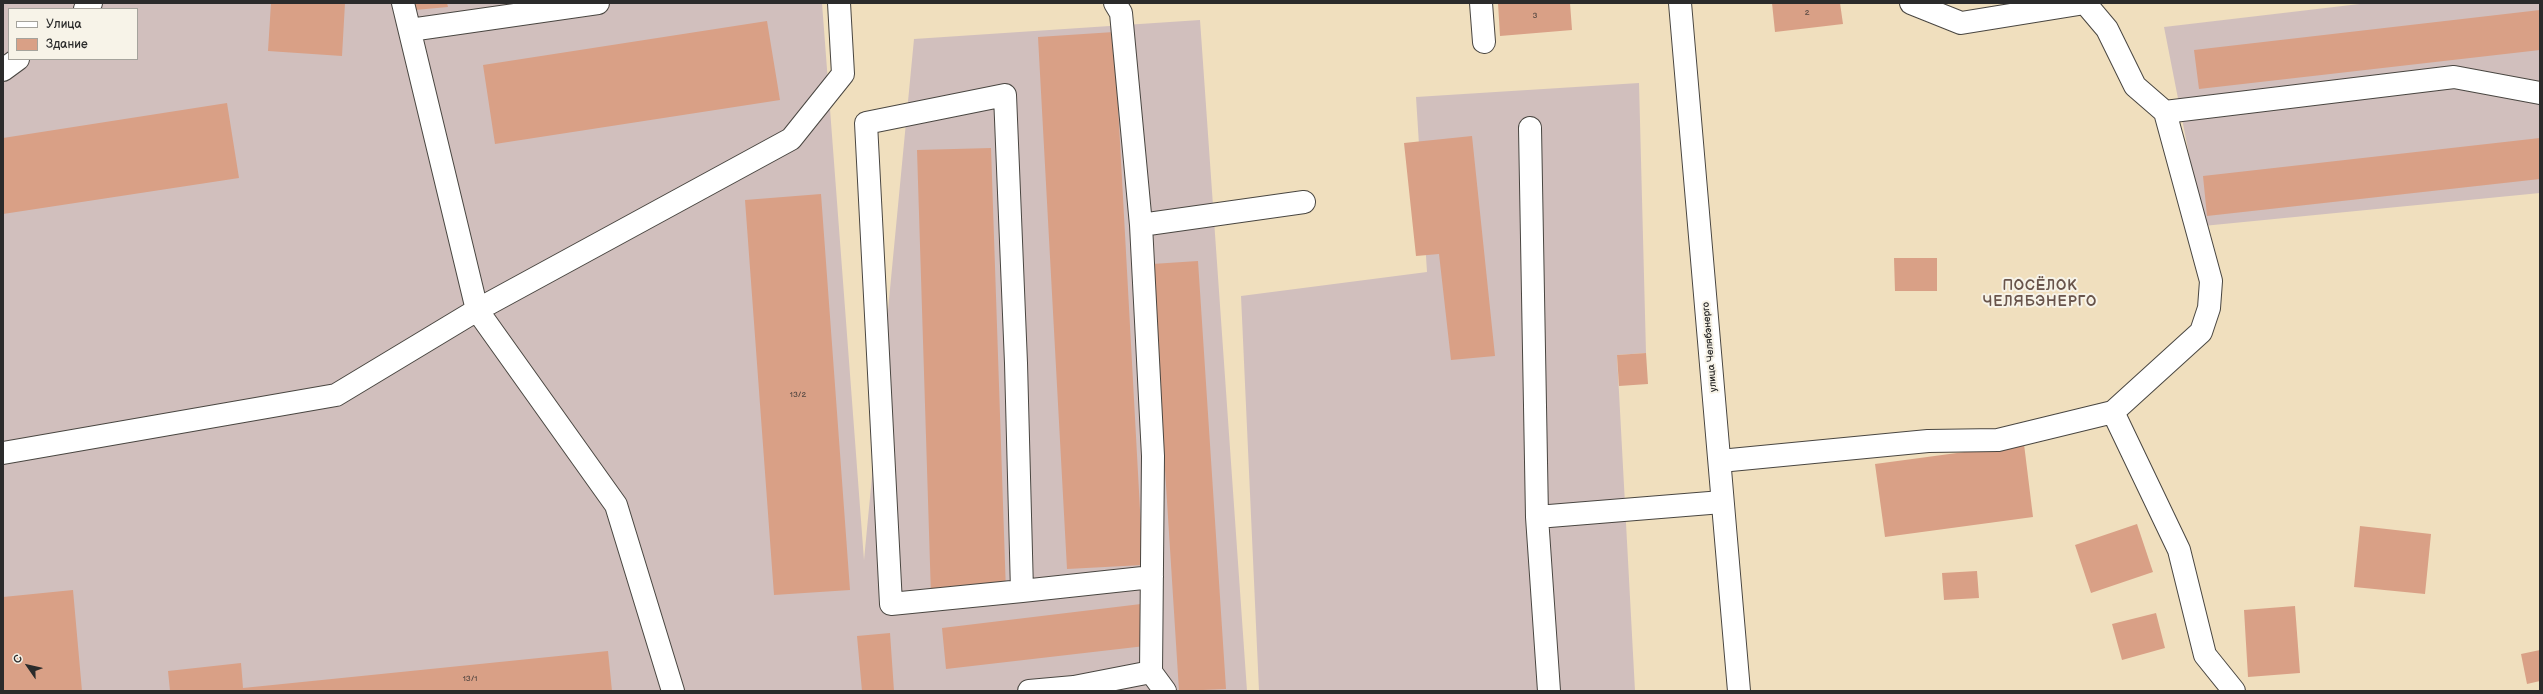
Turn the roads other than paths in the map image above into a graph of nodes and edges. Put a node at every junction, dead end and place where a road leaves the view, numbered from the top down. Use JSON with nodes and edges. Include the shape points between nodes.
{"nodes":[{"id":1,"x":403,"y":3,"type":"edge"},
{"id":2,"x":598,"y":3,"type":"edge"},
{"id":3,"x":839,"y":3,"type":"edge"},
{"id":4,"x":1115,"y":3,"type":"edge"},
{"id":5,"x":1480,"y":3,"type":"edge"},
{"id":6,"x":1680,"y":3,"type":"edge"},
{"id":7,"x":1912,"y":3,"type":"edge"},
{"id":8,"x":2085,"y":3,"type":"edge"},
{"id":9,"x":410,"y":30,"type":"junction"},
{"id":10,"x":1484,"y":42,"type":"dead end"},
{"id":11,"x":17,"y":60,"type":"edge"},
{"id":12,"x":3,"y":70,"type":"edge"},
{"id":13,"x":2540,"y":93,"type":"edge"},
{"id":14,"x":2165,"y":112,"type":"junction"},
{"id":15,"x":1530,"y":128,"type":"dead end"},
{"id":16,"x":1304,"y":202,"type":"dead end"},
{"id":17,"x":1140,"y":225,"type":"junction"},
{"id":18,"x":478,"y":310,"type":"junction"},
{"id":19,"x":2113,"y":412,"type":"junction"},
{"id":20,"x":3,"y":452,"type":"edge"},
{"id":21,"x":1720,"y":461,"type":"junction"},
{"id":22,"x":1722,"y":502,"type":"junction"},
{"id":23,"x":1537,"y":516,"type":"junction"},
{"id":24,"x":1152,"y":577,"type":"junction"},
{"id":25,"x":1022,"y":591,"type":"junction"},
{"id":26,"x":1151,"y":672,"type":"junction"},
{"id":27,"x":1074,"y":689,"type":"edge"},
{"id":28,"x":673,"y":691,"type":"edge"},
{"id":29,"x":1029,"y":691,"type":"edge"},
{"id":30,"x":1165,"y":691,"type":"edge"},
{"id":31,"x":1549,"y":691,"type":"edge"},
{"id":32,"x":1739,"y":691,"type":"edge"},
{"id":33,"x":2234,"y":691,"type":"edge"}],
"edges":[{"from":1,"to":9,"type":"street"},
{"from":2,"to":9,"type":"street"},
{"from":3,"to":18,"type":"street","via":[[843,74],[791,139]]},
{"from":4,"to":17,"type":"street","via":[[1121,13]]},
{"from":5,"to":10,"type":"street"},
{"from":6,"to":21,"type":"street","name":"улица Челябэнерго"},
{"from":7,"to":8,"type":"street","via":[[1961,23]]},
{"from":8,"to":14,"type":"street","via":[[2107,29],[2135,86]]},
{"from":9,"to":18,"type":"street"},
{"from":11,"to":12,"type":"street"},
{"from":13,"to":14,"type":"street","via":[[2454,77]]},
{"from":14,"to":19,"type":"street","via":[[2211,281],[2209,308],[2200,332]]},
{"from":15,"to":23,"type":"street"},
{"from":16,"to":17,"type":"street"},
{"from":17,"to":24,"type":"street","via":[[1153,456]]},
{"from":18,"to":20,"type":"street","via":[[336,395]]},
{"from":18,"to":28,"type":"street","via":[[616,505]]},
{"from":19,"to":21,"type":"street","via":[[1998,440],[1928,441]]},
{"from":19,"to":33,"type":"street","via":[[2179,550],[2205,655]]},
{"from":21,"to":22,"type":"street","name":"улица Челябэнерго"},
{"from":22,"to":23,"type":"street"},
{"from":22,"to":32,"type":"street","name":"улица Челябэнерго"},
{"from":23,"to":31,"type":"street"},
{"from":24,"to":25,"type":"street"},
{"from":24,"to":26,"type":"street"},
{"from":25,"to":25,"type":"street","via":[[891,604],[866,123],[1005,95]]},
{"from":26,"to":27,"type":"street"},
{"from":26,"to":30,"type":"street"},
{"from":27,"to":29,"type":"street"}]}
